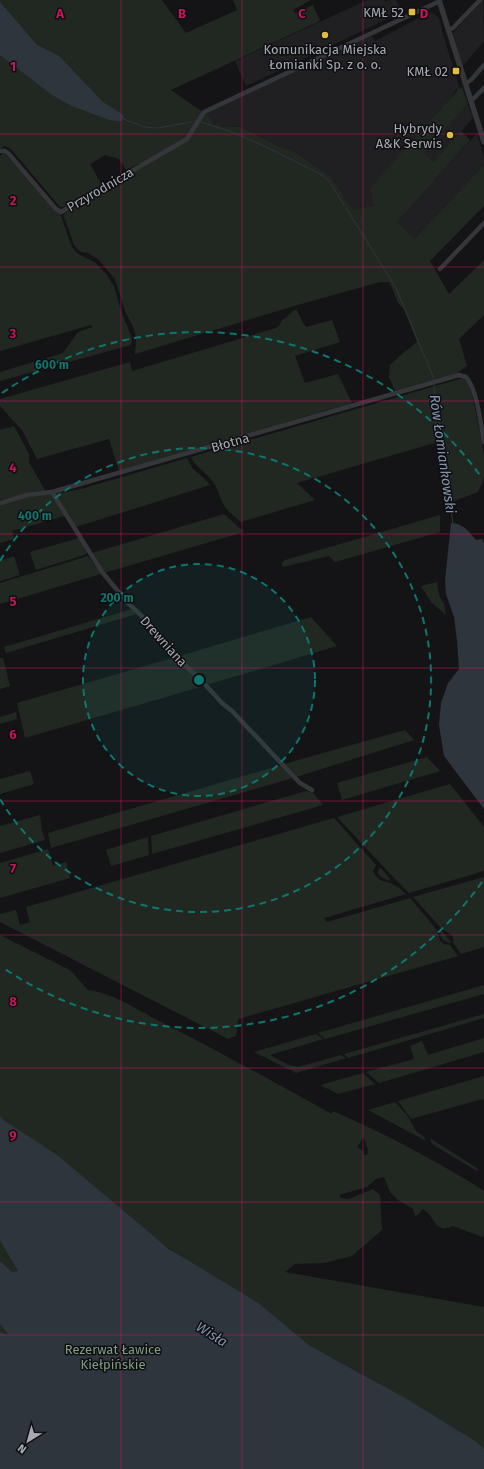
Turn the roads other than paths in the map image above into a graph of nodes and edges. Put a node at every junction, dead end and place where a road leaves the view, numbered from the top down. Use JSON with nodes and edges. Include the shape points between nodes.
{"nodes":[{"id":1,"x":480,"y":0,"type":"edge"},
{"id":2,"x":439,"y":1,"type":"edge"},
{"id":3,"x":448,"y":30,"type":"junction"},
{"id":4,"x":484,"y":65,"type":"edge"},
{"id":5,"x":466,"y":84,"type":"junction"},
{"id":6,"x":484,"y":88,"type":"edge"},
{"id":7,"x":471,"y":101,"type":"junction"},
{"id":8,"x":482,"y":126,"type":"edge"},
{"id":9,"x":484,"y":142,"type":"edge"},
{"id":10,"x":0,"y":151,"type":"edge"},
{"id":11,"x":484,"y":223,"type":"edge"},
{"id":12,"x":440,"y":269,"type":"dead end"},
{"id":13,"x":484,"y":442,"type":"edge"},
{"id":14,"x":52,"y":492,"type":"junction"},
{"id":15,"x":0,"y":503,"type":"edge"},
{"id":16,"x":312,"y":790,"type":"dead end"}],
"edges":[{"from":1,"to":3,"type":"street"},
{"from":2,"to":3,"type":"street"},
{"from":2,"to":10,"type":"street","name":"Przyrodnicza","via":[[204,112],[187,139],[61,212],[8,153]]},
{"from":3,"to":5,"type":"street"},
{"from":4,"to":5,"type":"street"},
{"from":5,"to":7,"type":"street"},
{"from":6,"to":7,"type":"street"},
{"from":7,"to":8,"type":"street"},
{"from":8,"to":9,"type":"street"},
{"from":11,"to":12,"type":"street"},
{"from":13,"to":14,"type":"street","name":"Błotna","via":[[471,383],[466,377],[459,375]]},
{"from":14,"to":15,"type":"street","name":"Błotna","via":[[27,495]]},
{"from":14,"to":16,"type":"street","name":"Drewniana","via":[[95,563],[127,602],[300,784]]}]}
